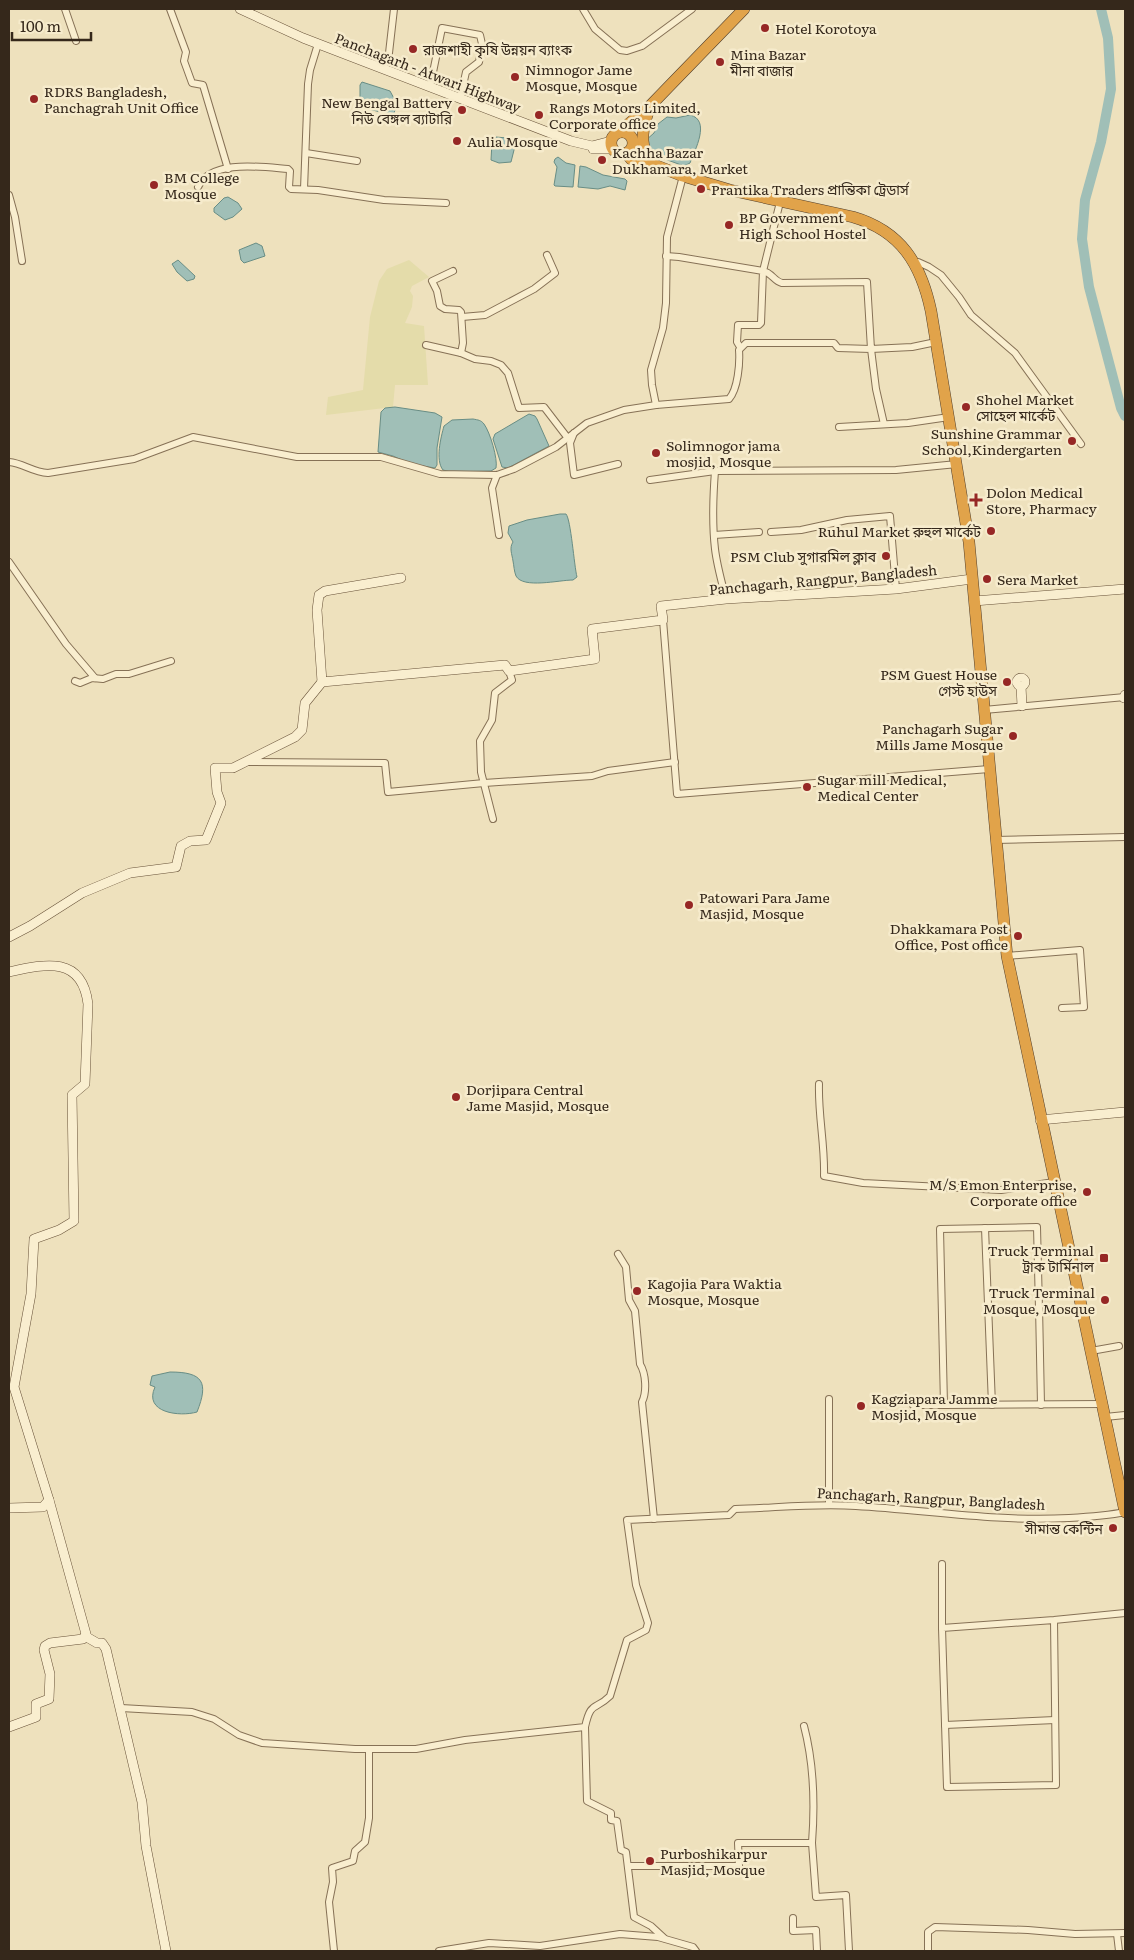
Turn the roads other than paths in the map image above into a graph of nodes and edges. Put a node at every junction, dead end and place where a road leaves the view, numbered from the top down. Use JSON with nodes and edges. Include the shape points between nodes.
{"nodes":[{"id":1,"x":65,"y":9,"type":"edge"},
{"id":2,"x":170,"y":9,"type":"edge"},
{"id":3,"x":240,"y":9,"type":"edge"},
{"id":4,"x":394,"y":9,"type":"edge"},
{"id":5,"x":583,"y":9,"type":"edge"},
{"id":6,"x":692,"y":9,"type":"edge"},
{"id":7,"x":742,"y":9,"type":"edge"},
{"id":8,"x":76,"y":41,"type":"dead end"},
{"id":9,"x":318,"y":44,"type":"junction"},
{"id":10,"x":383,"y":69,"type":"junction"},
{"id":11,"x":430,"y":87,"type":"junction"},
{"id":12,"x":460,"y":99,"type":"junction"},
{"id":13,"x":650,"y":106,"type":"junction"},
{"id":14,"x":632,"y":123,"type":"junction"},
{"id":15,"x":631,"y":137,"type":"junction"},
{"id":16,"x":614,"y":141,"type":"junction"},
{"id":17,"x":306,"y":154,"type":"junction"},
{"id":18,"x":628,"y":156,"type":"junction"},
{"id":19,"x":651,"y":160,"type":"junction"},
{"id":20,"x":357,"y":161,"type":"dead end"},
{"id":21,"x":228,"y":169,"type":"junction"},
{"id":22,"x":683,"y":176,"type":"junction"},
{"id":23,"x":198,"y":187,"type":"dead end"},
{"id":24,"x":304,"y":190,"type":"junction"},
{"id":25,"x":9,"y":196,"type":"edge"},
{"id":26,"x":780,"y":202,"type":"junction"},
{"id":27,"x":446,"y":203,"type":"dead end"},
{"id":28,"x":547,"y":255,"type":"dead end"},
{"id":29,"x":666,"y":256,"type":"junction"},
{"id":30,"x":22,"y":261,"type":"dead end"},
{"id":31,"x":915,"y":262,"type":"junction"},
{"id":32,"x":453,"y":271,"type":"dead end"},
{"id":33,"x":763,"y":271,"type":"junction"},
{"id":34,"x":462,"y":317,"type":"junction"},
{"id":35,"x":936,"y":342,"type":"junction"},
{"id":36,"x":426,"y":345,"type":"dead end"},
{"id":37,"x":740,"y":347,"type":"junction"},
{"id":38,"x":871,"y":349,"type":"junction"},
{"id":39,"x":461,"y":353,"type":"junction"},
{"id":40,"x":656,"y":405,"type":"junction"},
{"id":41,"x":949,"y":418,"type":"junction"},
{"id":42,"x":884,"y":424,"type":"junction"},
{"id":43,"x":839,"y":427,"type":"dead end"},
{"id":44,"x":574,"y":432,"type":"junction"},
{"id":45,"x":567,"y":438,"type":"junction"},
{"id":46,"x":1081,"y":444,"type":"dead end"},
{"id":47,"x":9,"y":462,"type":"edge"},
{"id":48,"x":618,"y":464,"type":"dead end"},
{"id":49,"x":957,"y":464,"type":"junction"},
{"id":50,"x":715,"y":471,"type":"junction"},
{"id":51,"x":497,"y":475,"type":"junction"},
{"id":52,"x":650,"y":480,"type":"dead end"},
{"id":53,"x":759,"y":532,"type":"dead end"},
{"id":54,"x":771,"y":532,"type":"dead end"},
{"id":55,"x":499,"y":535,"type":"dead end"},
{"id":56,"x":714,"y":535,"type":"junction"},
{"id":57,"x":9,"y":562,"type":"edge"},
{"id":58,"x":401,"y":578,"type":"dead end"},
{"id":59,"x":972,"y":579,"type":"junction"},
{"id":60,"x":896,"y":589,"type":"junction"},
{"id":61,"x":1125,"y":589,"type":"edge"},
{"id":62,"x":726,"y":599,"type":"junction"},
{"id":63,"x":974,"y":601,"type":"junction"},
{"id":64,"x":663,"y":620,"type":"junction"},
{"id":65,"x":171,"y":661,"type":"dead end"},
{"id":66,"x":510,"y":671,"type":"junction"},
{"id":67,"x":95,"y":678,"type":"junction"},
{"id":68,"x":75,"y":681,"type":"dead end"},
{"id":69,"x":322,"y":682,"type":"junction"},
{"id":70,"x":1021,"y":686,"type":"dead end"},
{"id":71,"x":1125,"y":697,"type":"edge"},
{"id":72,"x":1022,"y":706,"type":"junction"},
{"id":73,"x":984,"y":710,"type":"junction"},
{"id":74,"x":246,"y":762,"type":"junction"},
{"id":75,"x":675,"y":762,"type":"junction"},
{"id":76,"x":989,"y":769,"type":"junction"},
{"id":77,"x":484,"y":783,"type":"junction"},
{"id":78,"x":493,"y":819,"type":"dead end"},
{"id":79,"x":1125,"y":837,"type":"edge"},
{"id":80,"x":995,"y":840,"type":"junction"},
{"id":81,"x":9,"y":937,"type":"edge"},
{"id":82,"x":1006,"y":956,"type":"junction"},
{"id":83,"x":9,"y":972,"type":"edge"},
{"id":84,"x":1062,"y":1008,"type":"dead end"},
{"id":85,"x":819,"y":1084,"type":"dead end"},
{"id":86,"x":1125,"y":1112,"type":"edge"},
{"id":87,"x":1040,"y":1120,"type":"junction"},
{"id":88,"x":1054,"y":1182,"type":"junction"},
{"id":89,"x":985,"y":1228,"type":"junction"},
{"id":90,"x":618,"y":1254,"type":"dead end"},
{"id":91,"x":1119,"y":1346,"type":"dead end"},
{"id":92,"x":1091,"y":1351,"type":"junction"},
{"id":93,"x":829,"y":1400,"type":"dead end"},
{"id":94,"x":1103,"y":1404,"type":"junction"},
{"id":95,"x":913,"y":1405,"type":"dead end"},
{"id":96,"x":944,"y":1405,"type":"junction"},
{"id":97,"x":992,"y":1405,"type":"junction"},
{"id":98,"x":1041,"y":1405,"type":"junction"},
{"id":99,"x":1125,"y":1415,"type":"edge"},
{"id":100,"x":1105,"y":1417,"type":"junction"},
{"id":101,"x":49,"y":1500,"type":"junction"},
{"id":102,"x":829,"y":1505,"type":"junction"},
{"id":103,"x":1125,"y":1507,"type":"edge"},
{"id":104,"x":9,"y":1508,"type":"edge"},
{"id":105,"x":654,"y":1519,"type":"junction"},
{"id":106,"x":942,"y":1564,"type":"dead end"},
{"id":107,"x":1125,"y":1613,"type":"edge"},
{"id":108,"x":1054,"y":1620,"type":"junction"},
{"id":109,"x":942,"y":1628,"type":"junction"},
{"id":110,"x":85,"y":1636,"type":"junction"},
{"id":111,"x":121,"y":1708,"type":"junction"},
{"id":112,"x":1055,"y":1720,"type":"junction"},
{"id":113,"x":945,"y":1725,"type":"junction"},
{"id":114,"x":804,"y":1726,"type":"dead end"},
{"id":115,"x":9,"y":1727,"type":"edge"},
{"id":116,"x":584,"y":1727,"type":"junction"},
{"id":117,"x":369,"y":1749,"type":"junction"},
{"id":118,"x":812,"y":1843,"type":"junction"},
{"id":119,"x":628,"y":1866,"type":"junction"},
{"id":120,"x":794,"y":1918,"type":"dead end"},
{"id":121,"x":1125,"y":1933,"type":"edge"},
{"id":122,"x":1117,"y":1934,"type":"junction"},
{"id":123,"x":666,"y":1939,"type":"junction"},
{"id":124,"x":166,"y":1951,"type":"edge"},
{"id":125,"x":334,"y":1951,"type":"edge"},
{"id":126,"x":439,"y":1951,"type":"edge"},
{"id":127,"x":696,"y":1951,"type":"edge"},
{"id":128,"x":817,"y":1951,"type":"edge"},
{"id":129,"x":849,"y":1951,"type":"edge"},
{"id":130,"x":928,"y":1951,"type":"edge"},
{"id":131,"x":1119,"y":1951,"type":"edge"}],
"edges":[{"from":1,"to":8,"type":"street"},
{"from":2,"to":21,"type":"street","via":[[186,52],[184,64],[192,82],[203,85]]},
{"from":3,"to":9,"type":"street","name":"Panchagarh - Atwari Highway","via":[[285,32]]},
{"from":4,"to":10,"type":"street","via":[[389,53]]},
{"from":5,"to":6,"type":"street","via":[[595,29],[624,51],[642,46]]},
{"from":7,"to":13,"type":"highway"},
{"from":9,"to":10,"type":"street","name":"Panchagarh - Atwari Highway"},
{"from":9,"to":17,"type":"street","via":[[308,77]]},
{"from":10,"to":11,"type":"street","name":"Panchagarh - Atwari Highway"},
{"from":11,"to":12,"type":"street","name":"Panchagarh - Atwari Highway"},
{"from":11,"to":12,"type":"street","via":[[442,28],[480,35],[479,62],[466,72]]},
{"from":12,"to":16,"type":"street","name":"Panchagarh - Atwari Highway","via":[[593,149]]},
{"from":13,"to":14,"type":"highway"},
{"from":13,"to":19,"type":"highway","via":[[643,136],[644,147]]},
{"from":14,"to":15,"type":"highway"},
{"from":14,"to":16,"type":"highway"},
{"from":15,"to":16,"type":"highway","via":[[624,132]]},
{"from":15,"to":18,"type":"highway","via":[[633,142]]},
{"from":16,"to":18,"type":"highway","via":[[620,154]]},
{"from":17,"to":20,"type":"street"},
{"from":17,"to":24,"type":"street"},
{"from":18,"to":19,"type":"highway","via":[[641,164]]},
{"from":19,"to":22,"type":"highway"},
{"from":21,"to":23,"type":"street","via":[[208,174]]},
{"from":21,"to":24,"type":"street","via":[[249,166],[288,169],[289,187]]},
{"from":22,"to":26,"type":"highway"},
{"from":22,"to":29,"type":"street","via":[[668,230]]},
{"from":24,"to":27,"type":"street","via":[[384,200]]},
{"from":25,"to":30,"type":"street"},
{"from":26,"to":31,"type":"highway","via":[[871,223],[895,239]]},
{"from":26,"to":33,"type":"street"},
{"from":28,"to":34,"type":"street","via":[[555,273],[534,289],[485,315]]},
{"from":29,"to":33,"type":"street"},
{"from":29,"to":40,"type":"street","via":[[666,304],[651,370]]},
{"from":31,"to":35,"type":"highway","via":[[928,296]]},
{"from":31,"to":46,"type":"street","via":[[941,275],[971,315],[1015,353]]},
{"from":32,"to":34,"type":"street","via":[[432,280],[440,306],[459,310]]},
{"from":33,"to":37,"type":"street","via":[[761,323],[738,325],[736,332]]},
{"from":33,"to":38,"type":"street","via":[[782,283],[867,282]]},
{"from":34,"to":39,"type":"street"},
{"from":35,"to":38,"type":"street"},
{"from":35,"to":41,"type":"highway"},
{"from":36,"to":39,"type":"street"},
{"from":37,"to":38,"type":"street","via":[[746,343],[834,343],[838,348]]},
{"from":37,"to":40,"type":"street","via":[[738,377],[729,399]]},
{"from":38,"to":42,"type":"street"},
{"from":39,"to":45,"type":"street","via":[[501,365],[508,373],[518,408],[544,407]]},
{"from":40,"to":44,"type":"street","via":[[611,413]]},
{"from":41,"to":42,"type":"street"},
{"from":41,"to":49,"type":"highway"},
{"from":42,"to":43,"type":"street"},
{"from":44,"to":45,"type":"street"},
{"from":44,"to":48,"type":"street","via":[[570,443],[574,475]]},
{"from":45,"to":51,"type":"street","via":[[534,460]]},
{"from":47,"to":51,"type":"street","via":[[35,472],[48,472],[134,459],[192,437],[297,457],[386,457],[440,474]]},
{"from":49,"to":50,"type":"street","via":[[896,470]]},
{"from":49,"to":59,"type":"highway"},
{"from":50,"to":52,"type":"street"},
{"from":50,"to":56,"type":"street"},
{"from":51,"to":55,"type":"street","via":[[492,488]]},
{"from":53,"to":56,"type":"street"},
{"from":54,"to":60,"type":"street","via":[[890,516]]},
{"from":56,"to":62,"type":"street"},
{"from":57,"to":67,"type":"street","via":[[66,644]]},
{"from":58,"to":69,"type":"street","via":[[325,591],[319,595],[317,610]]},
{"from":59,"to":60,"type":"street","name":"Panchagarh, Rangpur, Bangladesh"},
{"from":59,"to":63,"type":"highway"},
{"from":60,"to":62,"type":"street","name":"Panchagarh, Rangpur, Bangladesh"},
{"from":61,"to":63,"type":"street"},
{"from":62,"to":64,"type":"street","name":"Panchagarh, Rangpur, Bangladesh","via":[[661,606]]},
{"from":63,"to":73,"type":"highway"},
{"from":64,"to":66,"type":"street","via":[[592,629],[595,660]]},
{"from":64,"to":75,"type":"street"},
{"from":65,"to":67,"type":"street","via":[[129,674]]},
{"from":66,"to":69,"type":"street","via":[[505,664]]},
{"from":66,"to":77,"type":"street","via":[[512,680],[495,693],[492,720],[480,741]]},
{"from":67,"to":68,"type":"street","via":[[80,683]]},
{"from":69,"to":74,"type":"street","via":[[305,703],[302,730],[295,737]]},
{"from":70,"to":72,"type":"street"},
{"from":71,"to":72,"type":"street"},
{"from":72,"to":73,"type":"street"},
{"from":73,"to":76,"type":"highway"},
{"from":74,"to":77,"type":"street","via":[[384,763],[388,792]]},
{"from":74,"to":81,"type":"street","via":[[233,768],[215,768],[221,803],[206,840],[190,841],[181,846],[176,867],[130,873],[82,893]]},
{"from":75,"to":76,"type":"street","via":[[677,794]]},
{"from":75,"to":77,"type":"street","via":[[592,776]]},
{"from":76,"to":80,"type":"highway"},
{"from":77,"to":78,"type":"street"},
{"from":79,"to":80,"type":"street"},
{"from":80,"to":82,"type":"highway"},
{"from":82,"to":84,"type":"street","via":[[1080,950],[1084,1008]]},
{"from":82,"to":87,"type":"highway"},
{"from":83,"to":101,"type":"street","via":[[41,965],[63,966],[76,974],[88,1004],[84,1084],[72,1095],[74,1221],[34,1239],[31,1294],[14,1387]]},
{"from":85,"to":88,"type":"street","via":[[824,1176],[864,1183],[1001,1190]]},
{"from":86,"to":87,"type":"street"},
{"from":87,"to":88,"type":"highway"},
{"from":88,"to":92,"type":"highway"},
{"from":89,"to":96,"type":"street","via":[[940,1229]]},
{"from":89,"to":97,"type":"street"},
{"from":89,"to":98,"type":"street","via":[[1037,1227]]},
{"from":90,"to":105,"type":"street","via":[[626,1267],[629,1300],[636,1311],[640,1364],[644,1370],[645,1397],[642,1402]]},
{"from":91,"to":92,"type":"street"},
{"from":92,"to":94,"type":"highway"},
{"from":93,"to":102,"type":"street"},
{"from":94,"to":98,"type":"street"},
{"from":94,"to":100,"type":"highway"},
{"from":95,"to":96,"type":"street"},
{"from":96,"to":97,"type":"street"},
{"from":97,"to":98,"type":"street"},
{"from":99,"to":100,"type":"street"},
{"from":100,"to":103,"type":"highway"},
{"from":101,"to":104,"type":"street","via":[[43,1507]]},
{"from":101,"to":110,"type":"street"},
{"from":102,"to":103,"type":"street","name":"Panchagarh, Rangpur, Bangladesh","via":[[1056,1519],[1108,1516]]},
{"from":102,"to":105,"type":"street","name":"Panchagarh, Rangpur, Bangladesh","via":[[735,1509],[730,1515]]},
{"from":105,"to":116,"type":"street","name":"Panchagarh, Rangpur, Bangladesh","via":[[627,1520],[636,1584],[648,1623],[646,1630],[627,1640],[610,1696],[592,1707]]},
{"from":106,"to":109,"type":"street"},
{"from":107,"to":108,"type":"street"},
{"from":108,"to":109,"type":"street"},
{"from":108,"to":112,"type":"street"},
{"from":109,"to":113,"type":"street"},
{"from":110,"to":111,"type":"street","via":[[102,1643],[106,1649]]},
{"from":110,"to":115,"type":"street","via":[[45,1646],[50,1674],[48,1699],[36,1704],[36,1717]]},
{"from":111,"to":117,"type":"street","via":[[192,1712],[214,1719],[262,1743]]},
{"from":111,"to":124,"type":"street","via":[[142,1802],[146,1846]]},
{"from":112,"to":113,"type":"street"},
{"from":112,"to":113,"type":"street","via":[[1056,1785],[947,1787]]},
{"from":114,"to":118,"type":"street","via":[[813,1782]]},
{"from":116,"to":117,"type":"street","via":[[465,1740],[416,1749]]},
{"from":116,"to":119,"type":"street","via":[[587,1801],[611,1813],[611,1820],[617,1821],[621,1850],[626,1852]]},
{"from":117,"to":125,"type":"street","via":[[369,1818],[365,1842],[355,1851],[353,1861],[332,1868],[329,1902]]},
{"from":118,"to":119,"type":"street","via":[[738,1843],[739,1866]]},
{"from":118,"to":129,"type":"street","via":[[816,1897],[846,1895]]},
{"from":119,"to":123,"type":"street","via":[[634,1917]]},
{"from":120,"to":128,"type":"street","via":[[793,1931],[816,1930]]},
{"from":121,"to":122,"type":"street"},
{"from":122,"to":130,"type":"street","via":[[936,1927],[928,1932]]},
{"from":122,"to":131,"type":"street"},
{"from":123,"to":126,"type":"street","via":[[620,1934],[540,1946],[489,1943]]},
{"from":123,"to":127,"type":"street","via":[[693,1947]]}]}
